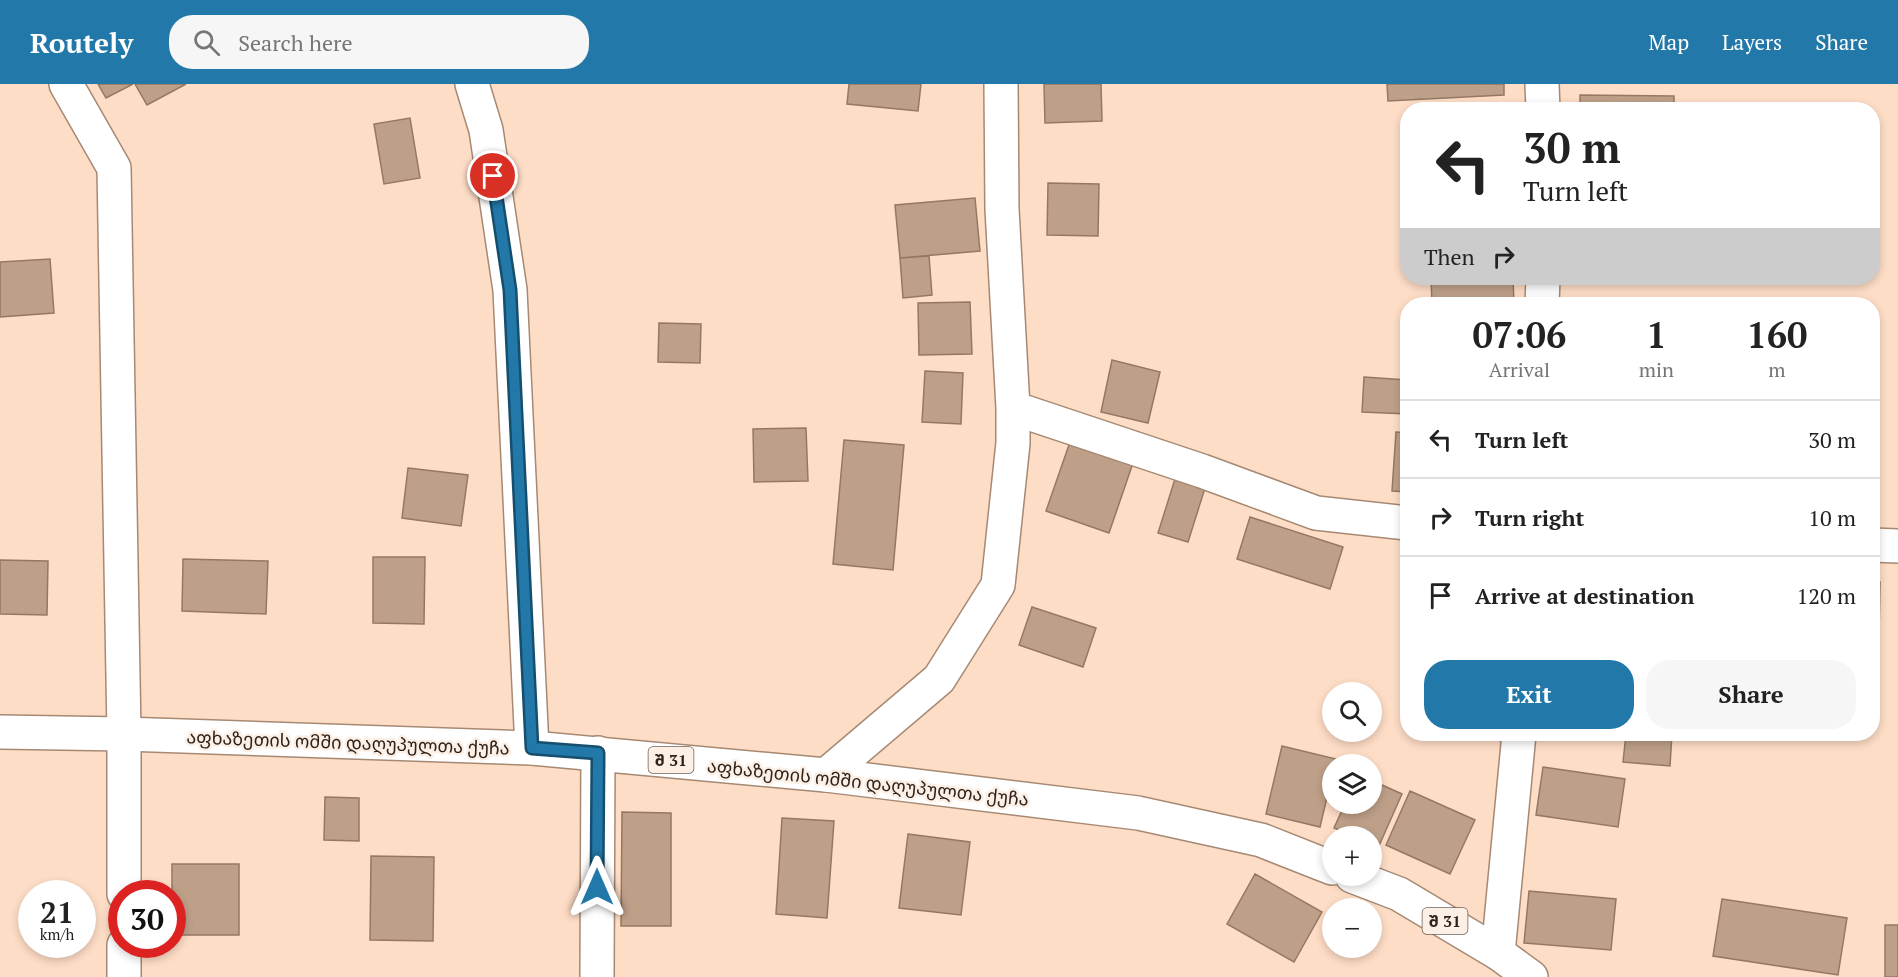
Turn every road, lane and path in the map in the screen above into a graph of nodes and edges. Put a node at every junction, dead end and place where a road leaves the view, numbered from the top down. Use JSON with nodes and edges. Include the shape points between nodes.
{"nodes":[{"id":1,"x":66,"y":84,"type":"edge"},
{"id":2,"x":472,"y":84,"type":"edge"},
{"id":3,"x":1001,"y":84,"type":"edge"},
{"id":4,"x":1542,"y":84,"type":"edge"},
{"id":5,"x":1543,"y":102,"type":"edge"},
{"id":6,"x":1013,"y":408,"type":"junction"},
{"id":7,"x":1400,"y":523,"type":"edge"},
{"id":8,"x":1880,"y":545,"type":"edge"},
{"id":9,"x":1898,"y":546,"type":"edge"},
{"id":10,"x":0,"y":732,"type":"edge"},
{"id":11,"x":124,"y":734,"type":"junction"},
{"id":12,"x":1518,"y":741,"type":"edge"},
{"id":13,"x":532,"y":748,"type":"junction"},
{"id":14,"x":598,"y":753,"type":"junction"},
{"id":15,"x":826,"y":776,"type":"junction"},
{"id":16,"x":1322,"y":864,"type":"edge"},
{"id":17,"x":124,"y":880,"type":"edge"},
{"id":18,"x":1378,"y":886,"type":"edge"},
{"id":19,"x":1498,"y":953,"type":"junction"},
{"id":20,"x":124,"y":958,"type":"edge"},
{"id":21,"x":124,"y":977,"type":"edge"},
{"id":22,"x":597,"y":977,"type":"edge"},
{"id":23,"x":1531,"y":977,"type":"edge"}],
"edges":[{"from":1,"to":11,"type":"street","via":[[114,168]]},
{"from":2,"to":13,"type":"street","via":[[486,130],[510,290]]},
{"from":3,"to":6,"type":"street","via":[[1002,209]]},
{"from":4,"to":5,"type":"street"},
{"from":6,"to":7,"type":"street","via":[[1316,513]]},
{"from":6,"to":15,"type":"street","via":[[998,585],[939,679]]},
{"from":8,"to":9,"type":"street"},
{"from":10,"to":11,"type":"street","name":"აფხაზეთის ომში დაღუპულთა ქუჩა","number":"შ 31"},
{"from":11,"to":13,"type":"street","name":"აფხაზეთის ომში დაღუპულთა ქუჩა","number":"შ 31"},
{"from":11,"to":17,"type":"street"},
{"from":12,"to":19,"type":"street"},
{"from":13,"to":14,"type":"street","name":"აფხაზეთის ომში დაღუპულთა ქუჩა","number":"შ 31"},
{"from":14,"to":15,"type":"street","name":"აფხაზეთის ომში დაღუპულთა ქუჩა","number":"შ 31"},
{"from":14,"to":22,"type":"street"},
{"from":15,"to":16,"type":"street","name":"აფხაზეთის ომში დაღუპულთა ქუჩა","number":"შ 31","via":[[1138,813],[1261,840]]},
{"from":18,"to":19,"type":"street","number":"შ 31","via":[[1399,894]]},
{"from":19,"to":23,"type":"street","number":"შ 31"},
{"from":20,"to":21,"type":"street"}]}
